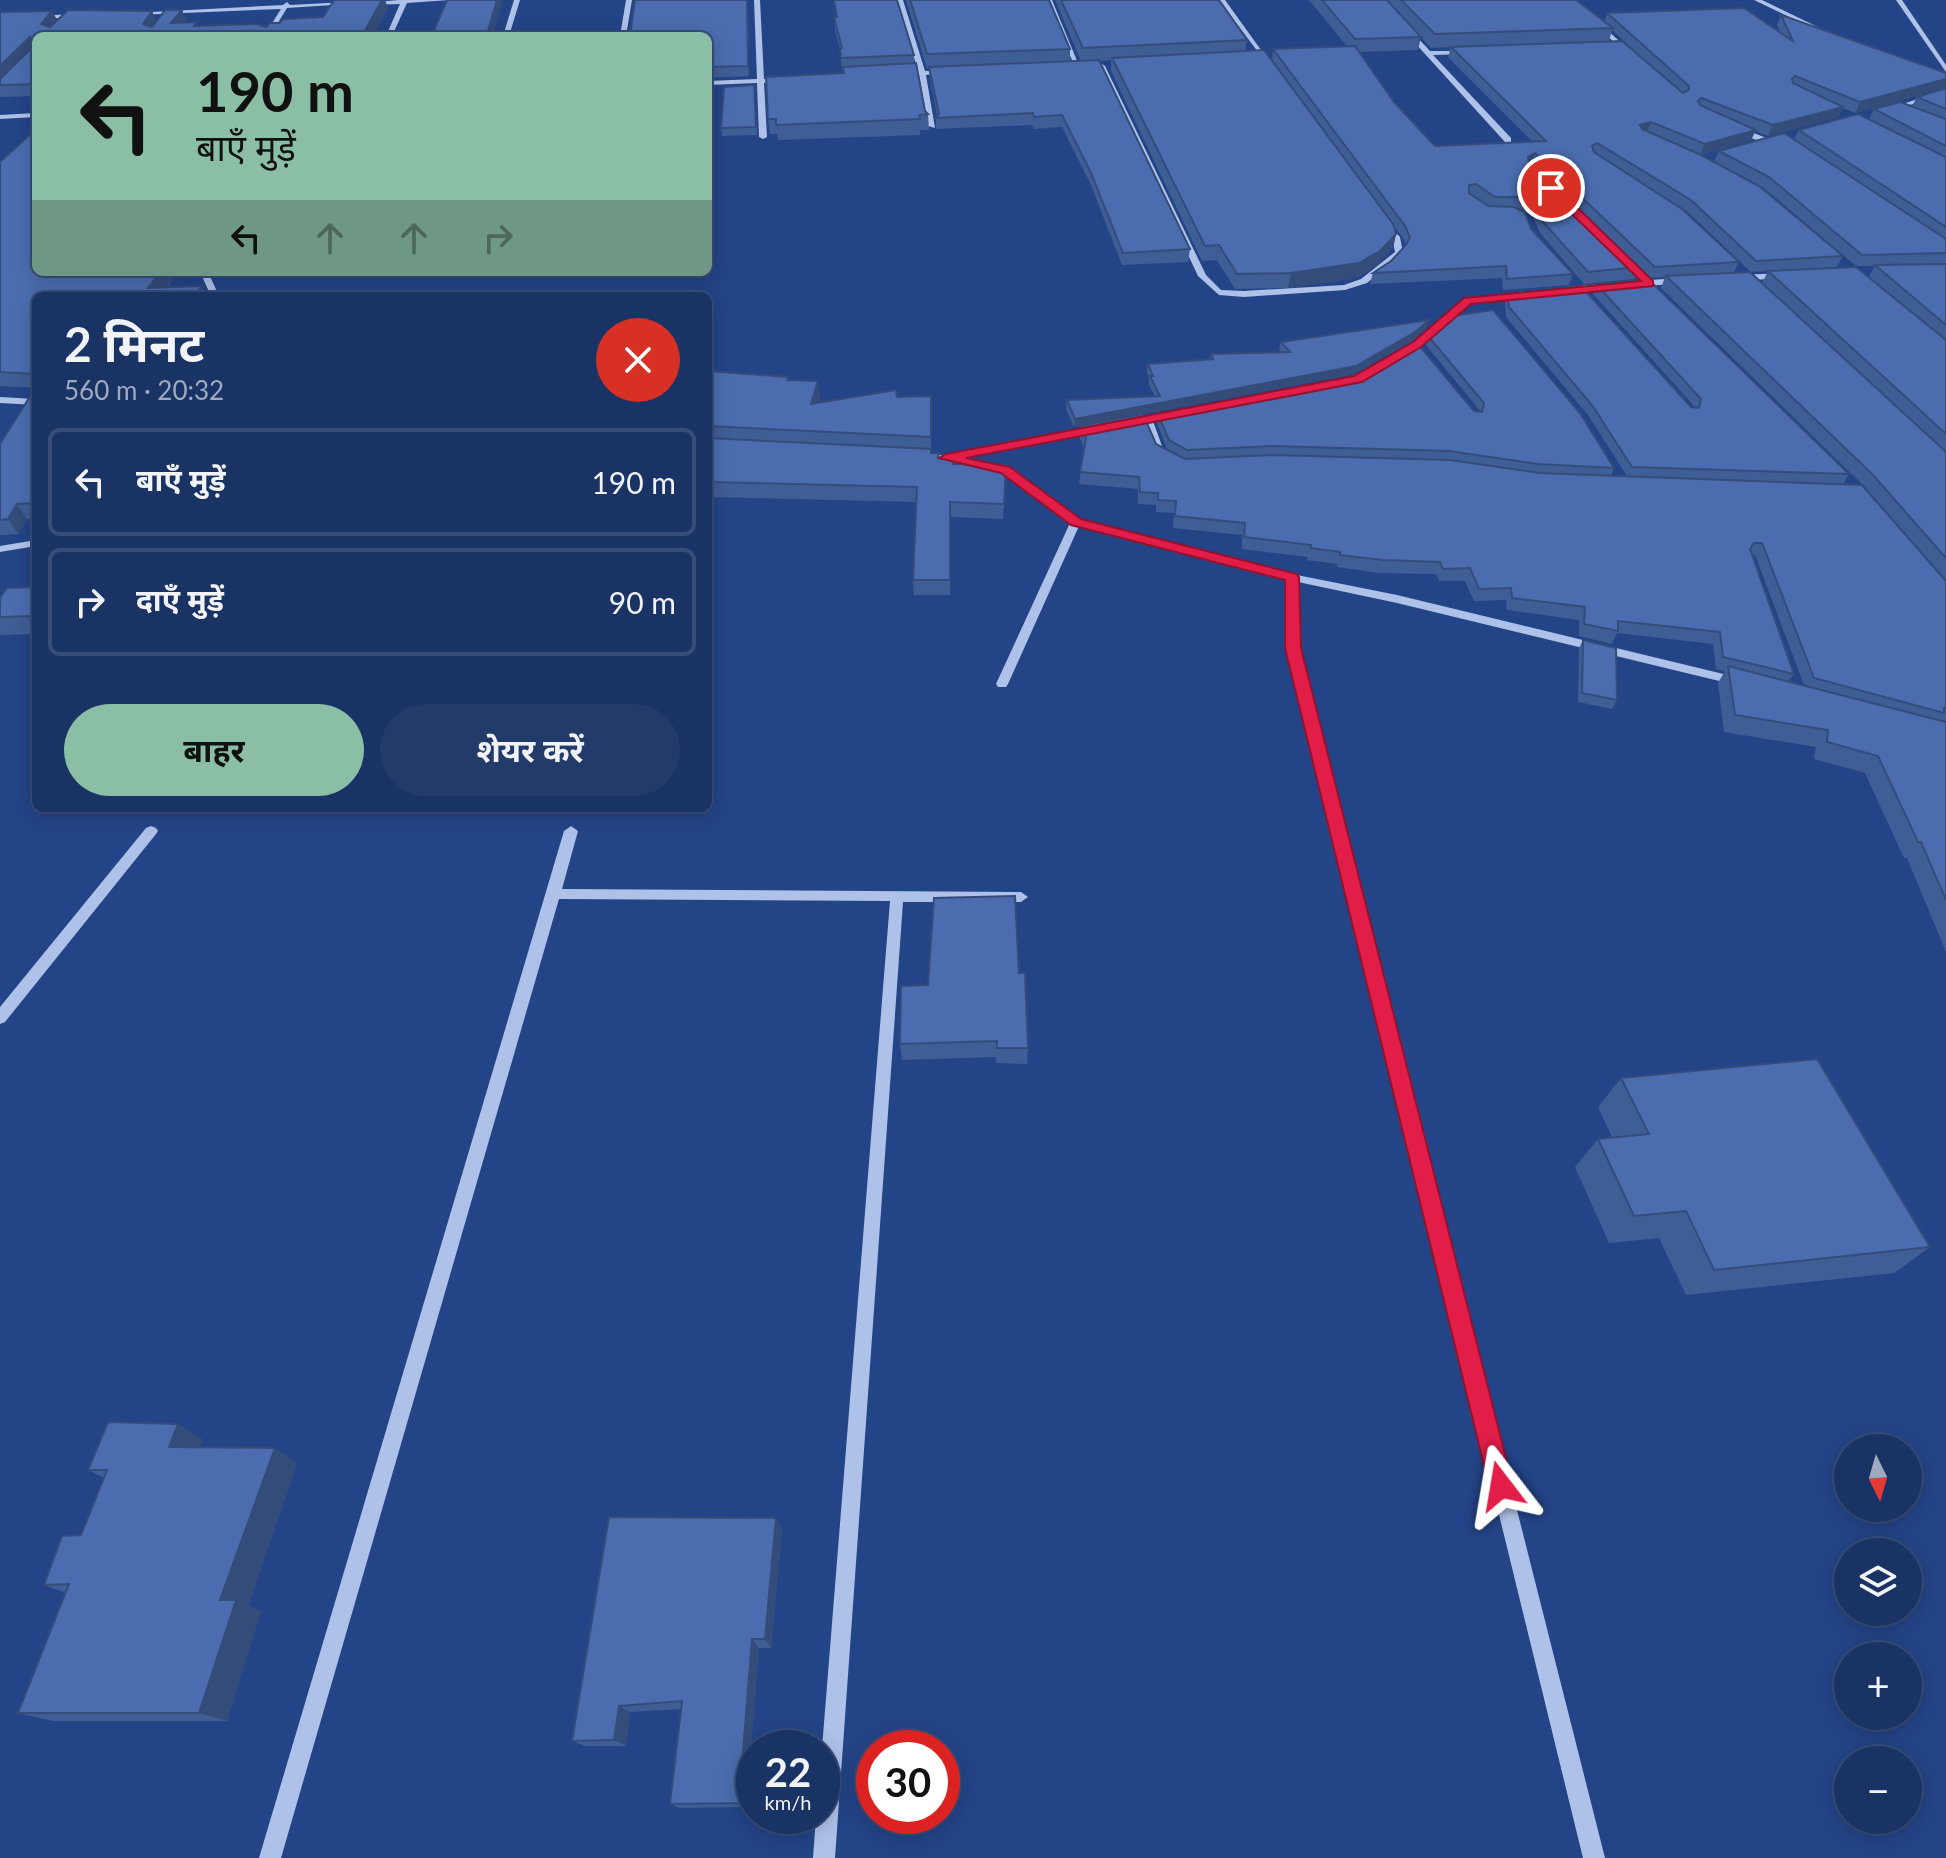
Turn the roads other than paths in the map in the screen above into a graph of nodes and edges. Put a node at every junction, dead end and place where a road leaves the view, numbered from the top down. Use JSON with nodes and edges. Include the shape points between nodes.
{"nodes":[{"id":1,"x":386,"y":0,"type":"edge"},
{"id":2,"x":447,"y":0,"type":"edge"},
{"id":3,"x":517,"y":0,"type":"edge"},
{"id":4,"x":629,"y":0,"type":"edge"},
{"id":5,"x":757,"y":0,"type":"edge"},
{"id":6,"x":900,"y":0,"type":"edge"},
{"id":7,"x":1049,"y":0,"type":"edge"},
{"id":8,"x":1222,"y":0,"type":"edge"},
{"id":9,"x":1379,"y":0,"type":"edge"},
{"id":10,"x":1571,"y":0,"type":"edge"},
{"id":11,"x":1757,"y":0,"type":"edge"},
{"id":12,"x":1899,"y":0,"type":"edge"},
{"id":13,"x":405,"y":1,"type":"edge"},
{"id":14,"x":286,"y":5,"type":"junction"},
{"id":15,"x":172,"y":10,"type":"junction"},
{"id":16,"x":130,"y":12,"type":"edge"},
{"id":17,"x":73,"y":14,"type":"junction"},
{"id":18,"x":87,"y":14,"type":"edge"},
{"id":19,"x":0,"y":17,"type":"edge"},
{"id":20,"x":163,"y":24,"type":"edge"},
{"id":21,"x":63,"y":26,"type":"edge"},
{"id":22,"x":269,"y":32,"type":"edge"},
{"id":23,"x":391,"y":32,"type":"edge"},
{"id":24,"x":507,"y":32,"type":"edge"},
{"id":25,"x":624,"y":32,"type":"edge"},
{"id":26,"x":1842,"y":40,"type":"edge"},
{"id":27,"x":1605,"y":46,"type":"edge"},
{"id":28,"x":1621,"y":46,"type":"junction"},
{"id":29,"x":1478,"y":52,"type":"edge"},
{"id":30,"x":1430,"y":53,"type":"junction"},
{"id":31,"x":1266,"y":58,"type":"junction"},
{"id":32,"x":1251,"y":59,"type":"edge"},
{"id":33,"x":1641,"y":64,"type":"edge"},
{"id":34,"x":1102,"y":66,"type":"junction"},
{"id":35,"x":1117,"y":66,"type":"edge"},
{"id":36,"x":1078,"y":67,"type":"junction"},
{"id":37,"x":1062,"y":68,"type":"edge"},
{"id":38,"x":1272,"y":68,"type":"edge"},
{"id":39,"x":1931,"y":70,"type":"edge"},
{"id":40,"x":953,"y":72,"type":"edge"},
{"id":41,"x":1946,"y":72,"type":"edge"},
{"id":42,"x":922,"y":73,"type":"junction"},
{"id":43,"x":907,"y":74,"type":"edge"},
{"id":44,"x":790,"y":79,"type":"edge"},
{"id":45,"x":760,"y":81,"type":"junction"},
{"id":46,"x":712,"y":83,"type":"edge"},
{"id":47,"x":1946,"y":92,"type":"edge"},
{"id":48,"x":1896,"y":107,"type":"junction"},
{"id":49,"x":1883,"y":111,"type":"edge"},
{"id":50,"x":1908,"y":111,"type":"edge"},
{"id":51,"x":32,"y":115,"type":"edge"},
{"id":52,"x":0,"y":117,"type":"edge"},
{"id":53,"x":1726,"y":123,"type":"edge"},
{"id":54,"x":932,"y":126,"type":"dead end"},
{"id":55,"x":763,"y":137,"type":"dead end"},
{"id":56,"x":1780,"y":137,"type":"edge"},
{"id":57,"x":1508,"y":140,"type":"edge"},
{"id":58,"x":1766,"y":141,"type":"junction"},
{"id":59,"x":1753,"y":145,"type":"edge"},
{"id":60,"x":1378,"y":215,"type":"edge"},
{"id":61,"x":1739,"y":267,"type":"edge"},
{"id":62,"x":1639,"y":273,"type":"edge"},
{"id":63,"x":1794,"y":275,"type":"edge"},
{"id":64,"x":1749,"y":277,"type":"junction"},
{"id":65,"x":1572,"y":278,"type":"edge"},
{"id":66,"x":1721,"y":279,"type":"edge"},
{"id":67,"x":1692,"y":281,"type":"edge"},
{"id":68,"x":1650,"y":283,"type":"junction"},
{"id":69,"x":1581,"y":288,"type":"junction"},
{"id":70,"x":1761,"y":288,"type":"edge"},
{"id":71,"x":1553,"y":291,"type":"edge"},
{"id":72,"x":1538,"y":293,"type":"edge"},
{"id":73,"x":1661,"y":294,"type":"edge"},
{"id":74,"x":1481,"y":298,"type":"junction"},
{"id":75,"x":1591,"y":300,"type":"edge"},
{"id":76,"x":1491,"y":310,"type":"edge"},
{"id":77,"x":1417,"y":345,"type":"junction"},
{"id":78,"x":1427,"y":356,"type":"edge"},
{"id":79,"x":1393,"y":358,"type":"edge"},
{"id":80,"x":0,"y":400,"type":"edge"},
{"id":81,"x":32,"y":402,"type":"edge"},
{"id":82,"x":1193,"y":411,"type":"edge"},
{"id":83,"x":1147,"y":419,"type":"junction"},
{"id":84,"x":1124,"y":422,"type":"edge"},
{"id":85,"x":1109,"y":425,"type":"edge"},
{"id":86,"x":914,"y":457,"type":"edge"},
{"id":87,"x":946,"y":458,"type":"junction"},
{"id":88,"x":1183,"y":465,"type":"edge"},
{"id":89,"x":1076,"y":522,"type":"junction"},
{"id":90,"x":32,"y":544,"type":"edge"},
{"id":91,"x":0,"y":549,"type":"edge"},
{"id":92,"x":1292,"y":577,"type":"junction"},
{"id":93,"x":1002,"y":684,"type":"dead end"},
{"id":94,"x":1753,"y":685,"type":"edge"},
{"id":95,"x":151,"y":831,"type":"dead end"},
{"id":96,"x":571,"y":831,"type":"dead end"},
{"id":97,"x":554,"y":894,"type":"junction"},
{"id":98,"x":897,"y":896,"type":"junction"},
{"id":99,"x":1021,"y":897,"type":"dead end"},
{"id":100,"x":0,"y":1018,"type":"edge"},
{"id":101,"x":270,"y":1858,"type":"edge"},
{"id":102,"x":824,"y":1858,"type":"edge"},
{"id":103,"x":1594,"y":1858,"type":"edge"}],
"edges":[{"from":1,"to":14,"type":"street"},
{"from":2,"to":13,"type":"street"},
{"from":3,"to":24,"type":"street"},
{"from":4,"to":25,"type":"street"},
{"from":5,"to":45,"type":"street"},
{"from":6,"to":42,"type":"street"},
{"from":7,"to":36,"type":"street"},
{"from":8,"to":31,"type":"street"},
{"from":9,"to":30,"type":"street"},
{"from":10,"to":28,"type":"street"},
{"from":11,"to":26,"type":"street"},
{"from":12,"to":41,"type":"street"},
{"from":13,"to":14,"type":"street"},
{"from":13,"to":23,"type":"street"},
{"from":14,"to":15,"type":"street"},
{"from":14,"to":22,"type":"street"},
{"from":15,"to":16,"type":"street"},
{"from":15,"to":20,"type":"street"},
{"from":17,"to":18,"type":"street"},
{"from":17,"to":19,"type":"street"},
{"from":17,"to":21,"type":"street"},
{"from":27,"to":28,"type":"street"},
{"from":28,"to":33,"type":"street"},
{"from":29,"to":30,"type":"street"},
{"from":30,"to":57,"type":"street"},
{"from":31,"to":32,"type":"street"},
{"from":31,"to":38,"type":"street"},
{"from":34,"to":35,"type":"street"},
{"from":34,"to":36,"type":"street"},
{"from":34,"to":60,"type":"street","via":[[1202,276],[1219,292],[1356,285],[1399,253],[1396,237]]},
{"from":36,"to":37,"type":"street"},
{"from":39,"to":41,"type":"street"},
{"from":40,"to":42,"type":"street"},
{"from":42,"to":43,"type":"street"},
{"from":42,"to":54,"type":"street"},
{"from":44,"to":45,"type":"street"},
{"from":45,"to":46,"type":"street"},
{"from":45,"to":55,"type":"street"},
{"from":47,"to":48,"type":"street"},
{"from":48,"to":49,"type":"street"},
{"from":48,"to":50,"type":"street"},
{"from":51,"to":52,"type":"street"},
{"from":53,"to":58,"type":"street"},
{"from":56,"to":58,"type":"street"},
{"from":58,"to":59,"type":"street"},
{"from":61,"to":64,"type":"street"},
{"from":62,"to":68,"type":"street"},
{"from":63,"to":64,"type":"street"},
{"from":64,"to":66,"type":"street"},
{"from":64,"to":70,"type":"street"},
{"from":65,"to":69,"type":"street"},
{"from":67,"to":68,"type":"street"},
{"from":68,"to":69,"type":"street"},
{"from":68,"to":73,"type":"street"},
{"from":69,"to":71,"type":"street"},
{"from":69,"to":75,"type":"street"},
{"from":72,"to":74,"type":"street"},
{"from":74,"to":76,"type":"street"},
{"from":74,"to":77,"type":"street","via":[[1468,301]]},
{"from":77,"to":78,"type":"street"},
{"from":77,"to":79,"type":"street"},
{"from":80,"to":81,"type":"street"},
{"from":82,"to":83,"type":"street"},
{"from":83,"to":84,"type":"street"},
{"from":83,"to":88,"type":"street","via":[[1161,453]]},
{"from":85,"to":87,"type":"street"},
{"from":86,"to":87,"type":"street"},
{"from":87,"to":89,"type":"street","via":[[1005,470]]},
{"from":89,"to":92,"type":"street"},
{"from":89,"to":93,"type":"street"},
{"from":90,"to":91,"type":"street"},
{"from":92,"to":94,"type":"street"},
{"from":92,"to":103,"type":"street","via":[[1293,648]]},
{"from":95,"to":100,"type":"street"},
{"from":96,"to":97,"type":"street"},
{"from":97,"to":98,"type":"street"},
{"from":97,"to":101,"type":"street"},
{"from":98,"to":99,"type":"street"},
{"from":98,"to":102,"type":"street"}]}
